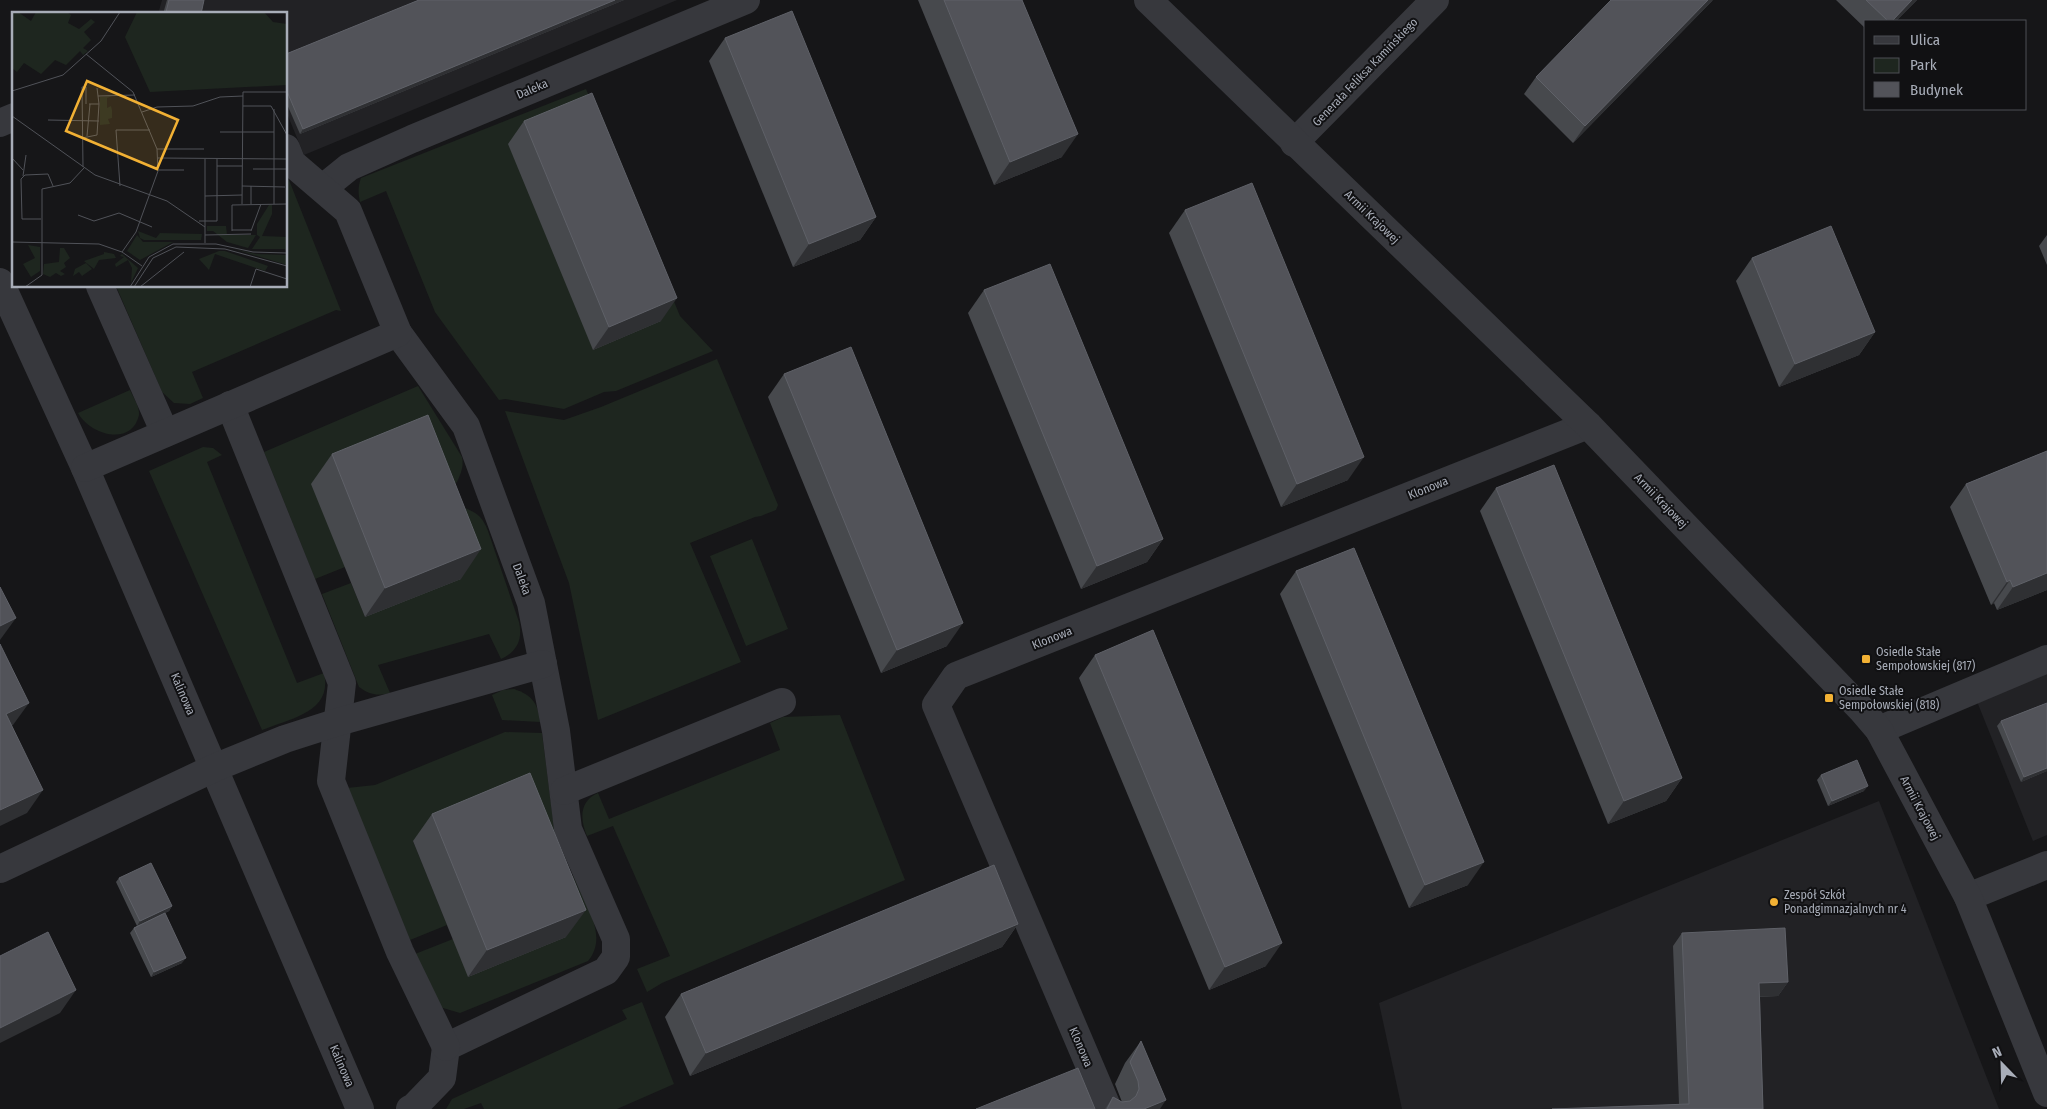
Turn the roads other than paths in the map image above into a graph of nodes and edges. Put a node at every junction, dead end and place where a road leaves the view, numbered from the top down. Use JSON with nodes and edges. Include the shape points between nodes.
{"nodes":[{"id":1,"x":746,"y":0,"type":"edge"},
{"id":2,"x":1148,"y":0,"type":"edge"},
{"id":3,"x":1435,"y":0,"type":"edge"},
{"id":4,"x":12,"y":118,"type":"edge"},
{"id":5,"x":0,"y":123,"type":"edge"},
{"id":6,"x":1294,"y":143,"type":"junction"},
{"id":7,"x":288,"y":153,"type":"edge"},
{"id":8,"x":322,"y":188,"type":"junction"},
{"id":9,"x":0,"y":282,"type":"edge"},
{"id":10,"x":101,"y":288,"type":"edge"},
{"id":11,"x":398,"y":333,"type":"junction"},
{"id":12,"x":230,"y":405,"type":"junction"},
{"id":13,"x":1588,"y":425,"type":"junction"},
{"id":14,"x":166,"y":433,"type":"junction"},
{"id":15,"x":85,"y":468,"type":"junction"},
{"id":16,"x":2047,"y":659,"type":"edge"},
{"id":17,"x":543,"y":664,"type":"junction"},
{"id":18,"x":782,"y":702,"type":"dead end"},
{"id":19,"x":338,"y":722,"type":"junction"},
{"id":20,"x":1878,"y":730,"type":"junction"},
{"id":21,"x":214,"y":768,"type":"junction"},
{"id":22,"x":564,"y":791,"type":"junction"},
{"id":23,"x":2047,"y":864,"type":"edge"},
{"id":24,"x":0,"y":869,"type":"edge"},
{"id":25,"x":1968,"y":897,"type":"junction"},
{"id":26,"x":446,"y":1047,"type":"junction"},
{"id":27,"x":2047,"y":1093,"type":"edge"},
{"id":28,"x":360,"y":1109,"type":"edge"},
{"id":29,"x":410,"y":1109,"type":"edge"},
{"id":30,"x":1108,"y":1109,"type":"edge"}],
"edges":[{"from":1,"to":8,"type":"street","name":"Daleka","via":[[403,143],[349,167]]},
{"from":2,"to":6,"type":"street","name":"Armii Krajowej"},
{"from":3,"to":6,"type":"street","name":"Generała Feliksa Kamińskiego"},
{"from":4,"to":5,"type":"street"},
{"from":6,"to":13,"type":"street","name":"Armii Krajowej"},
{"from":7,"to":8,"type":"street","name":"Daleka","via":[[292,163]]},
{"from":8,"to":11,"type":"street","name":"Daleka","via":[[348,211]]},
{"from":9,"to":15,"type":"street","name":"Kalinowa"},
{"from":10,"to":14,"type":"street"},
{"from":11,"to":12,"type":"street"},
{"from":11,"to":17,"type":"street","name":"Daleka","via":[[466,426],[530,603]]},
{"from":12,"to":14,"type":"street"},
{"from":12,"to":19,"type":"street","via":[[342,683]]},
{"from":13,"to":20,"type":"street","name":"Armii Krajowej"},
{"from":13,"to":30,"type":"street","name":"Klonowa","via":[[956,676],[936,705]]},
{"from":14,"to":15,"type":"street"},
{"from":15,"to":21,"type":"street","name":"Kalinowa"},
{"from":16,"to":20,"type":"street"},
{"from":17,"to":19,"type":"street"},
{"from":17,"to":22,"type":"street","name":"Daleka"},
{"from":18,"to":22,"type":"street"},
{"from":19,"to":21,"type":"street"},
{"from":19,"to":26,"type":"street","via":[[330,781],[400,952]]},
{"from":20,"to":25,"type":"street","name":"Armii Krajowej"},
{"from":21,"to":24,"type":"street"},
{"from":21,"to":28,"type":"street","name":"Kalinowa"},
{"from":22,"to":26,"type":"street","name":"Daleka","via":[[568,829],[616,940],[616,957],[606,971]]},
{"from":23,"to":25,"type":"street"},
{"from":25,"to":27,"type":"street","name":"Armii Krajowej"},
{"from":26,"to":29,"type":"street","via":[[442,1078]]}]}
